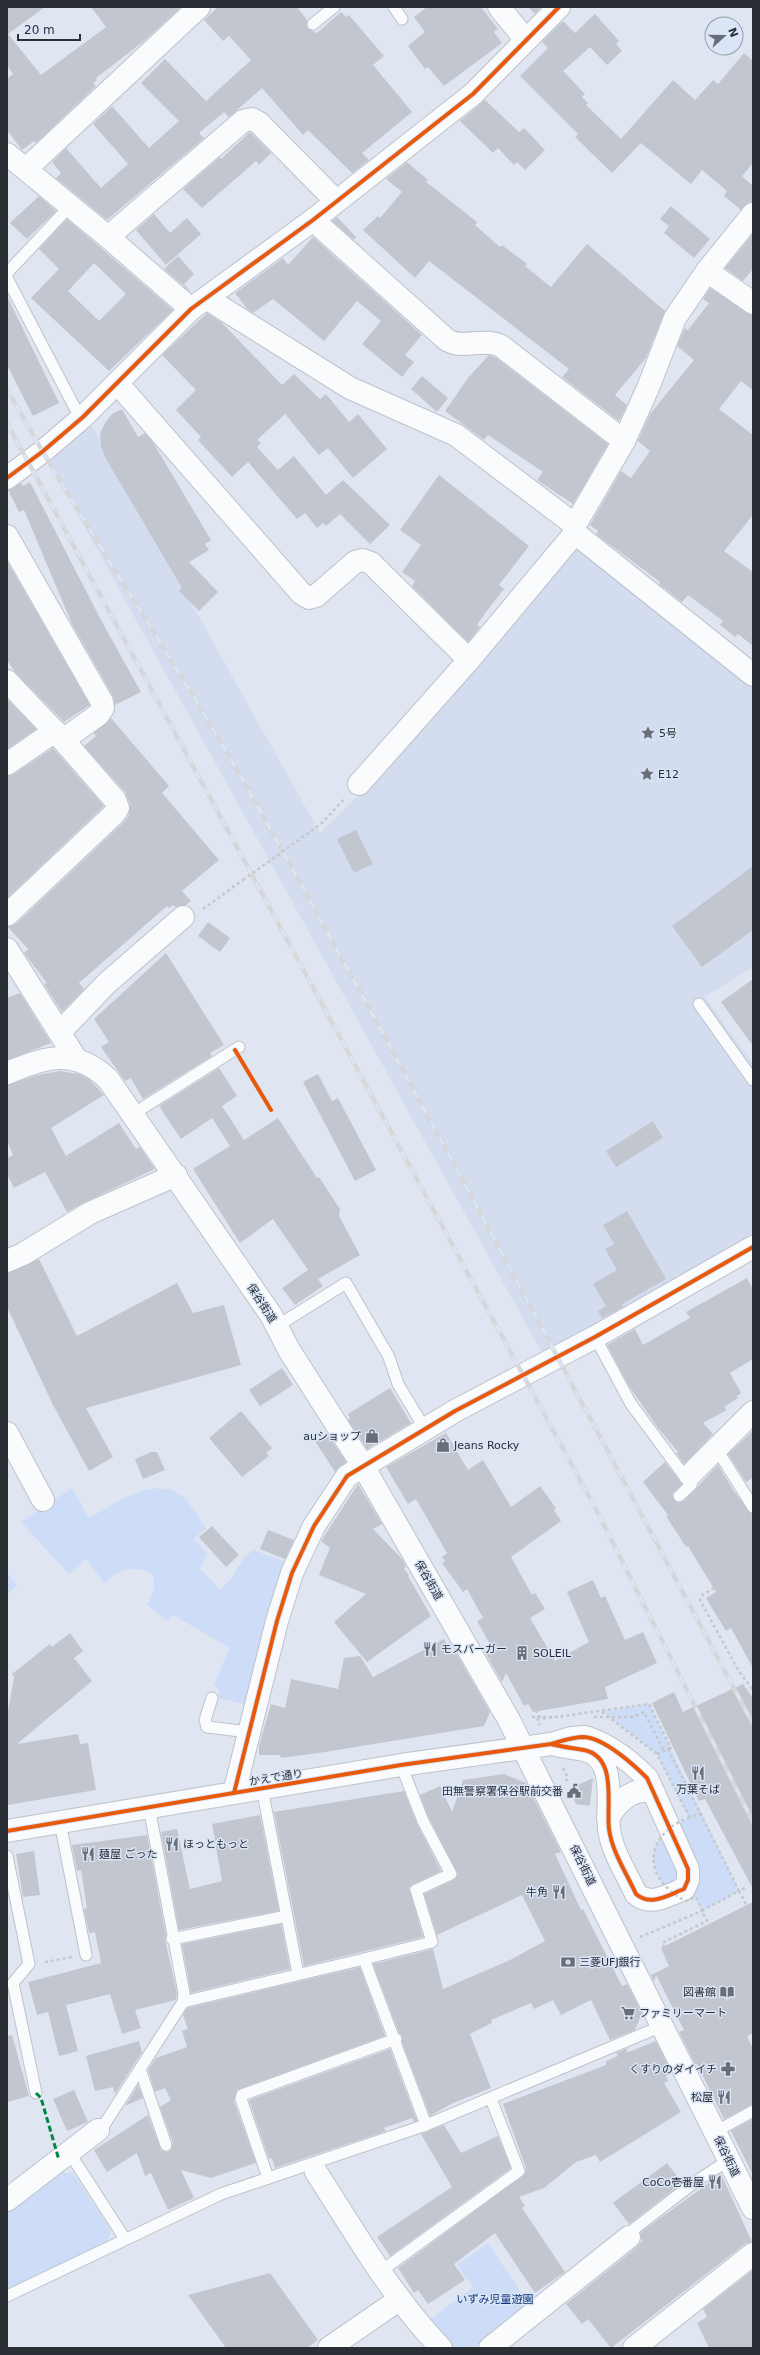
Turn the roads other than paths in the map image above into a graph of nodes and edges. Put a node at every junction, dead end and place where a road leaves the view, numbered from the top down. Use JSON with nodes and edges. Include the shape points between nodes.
{"nodes":[{"id":1,"x":200,"y":7,"type":"edge"},
{"id":2,"x":334,"y":7,"type":"edge"},
{"id":3,"x":394,"y":7,"type":"edge"},
{"id":4,"x":499,"y":7,"type":"edge"},
{"id":5,"x":559,"y":7,"type":"edge"},
{"id":6,"x":402,"y":19,"type":"dead end"},
{"id":7,"x":313,"y":24,"type":"dead end"},
{"id":8,"x":525,"y":39,"type":"junction"},
{"id":9,"x":13,"y":162,"type":"edge"},
{"id":10,"x":336,"y":201,"type":"junction"},
{"id":11,"x":70,"y":206,"type":"junction"},
{"id":12,"x":753,"y":214,"type":"edge"},
{"id":13,"x":313,"y":220,"type":"junction"},
{"id":14,"x":108,"y":237,"type":"junction"},
{"id":15,"x":707,"y":271,"type":"junction"},
{"id":16,"x":7,"y":278,"type":"edge"},
{"id":17,"x":753,"y":303,"type":"edge"},
{"id":18,"x":199,"y":304,"type":"junction"},
{"id":19,"x":118,"y":384,"type":"junction"},
{"id":20,"x":83,"y":417,"type":"junction"},
{"id":21,"x":624,"y":441,"type":"junction"},
{"id":22,"x":7,"y":478,"type":"edge"},
{"id":23,"x":575,"y":529,"type":"junction"},
{"id":24,"x":7,"y":536,"type":"edge"},
{"id":25,"x":12,"y":561,"type":"edge"},
{"id":26,"x":469,"y":660,"type":"junction"},
{"id":27,"x":753,"y":675,"type":"edge"},
{"id":28,"x":7,"y":680,"type":"edge"},
{"id":29,"x":59,"y":736,"type":"junction"},
{"id":30,"x":7,"y":764,"type":"edge"},
{"id":31,"x":359,"y":784,"type":"road end"},
{"id":32,"x":192,"y":914,"type":"road end"},
{"id":33,"x":7,"y":915,"type":"edge"},
{"id":34,"x":7,"y":949,"type":"edge"},
{"id":35,"x":699,"y":1004,"type":"dead end"},
{"id":36,"x":60,"y":1032,"type":"junction"},
{"id":37,"x":239,"y":1047,"type":"dead end"},
{"id":38,"x":76,"y":1059,"type":"junction"},
{"id":39,"x":7,"y":1073,"type":"edge"},
{"id":40,"x":753,"y":1080,"type":"edge"},
{"id":41,"x":133,"y":1114,"type":"junction"},
{"id":42,"x":176,"y":1175,"type":"junction"},
{"id":43,"x":753,"y":1246,"type":"edge"},
{"id":44,"x":7,"y":1262,"type":"edge"},
{"id":45,"x":277,"y":1326,"type":"junction"},
{"id":46,"x":595,"y":1337,"type":"junction"},
{"id":47,"x":749,"y":1422,"type":"edge"},
{"id":48,"x":425,"y":1429,"type":"junction"},
{"id":49,"x":7,"y":1433,"type":"edge"},
{"id":50,"x":716,"y":1448,"type":"junction"},
{"id":51,"x":14,"y":1461,"type":"edge"},
{"id":52,"x":363,"y":1466,"type":"junction"},
{"id":53,"x":689,"y":1479,"type":"junction"},
{"id":54,"x":679,"y":1496,"type":"dead end"},
{"id":55,"x":43,"y":1500,"type":"dead end"},
{"id":56,"x":753,"y":1507,"type":"edge"},
{"id":57,"x":212,"y":1698,"type":"dead end"},
{"id":58,"x":249,"y":1732,"type":"junction"},
{"id":59,"x":551,"y":1744,"type":"junction"},
{"id":60,"x":524,"y":1748,"type":"junction"},
{"id":61,"x":401,"y":1765,"type":"junction"},
{"id":62,"x":262,"y":1788,"type":"junction"},
{"id":63,"x":234,"y":1793,"type":"junction"},
{"id":64,"x":654,"y":1793,"type":"junction"},
{"id":65,"x":149,"y":1807,"type":"junction"},
{"id":66,"x":608,"y":1818,"type":"junction"},
{"id":67,"x":60,"y":1822,"type":"junction"},
{"id":68,"x":7,"y":1831,"type":"edge"},
{"id":69,"x":7,"y":1856,"type":"edge"},
{"id":70,"x":286,"y":1916,"type":"junction"},
{"id":71,"x":172,"y":1939,"type":"junction"},
{"id":72,"x":86,"y":1955,"type":"dead end"},
{"id":73,"x":364,"y":1959,"type":"junction"},
{"id":74,"x":298,"y":1974,"type":"junction"},
{"id":75,"x":183,"y":2002,"type":"junction"},
{"id":76,"x":662,"y":2026,"type":"junction"},
{"id":77,"x":396,"y":2039,"type":"junction"},
{"id":78,"x":140,"y":2069,"type":"junction"},
{"id":79,"x":36,"y":2093,"type":"dead end"},
{"id":80,"x":491,"y":2099,"type":"junction"},
{"id":81,"x":753,"y":2111,"type":"edge"},
{"id":82,"x":426,"y":2125,"type":"junction"},
{"id":83,"x":98,"y":2130,"type":"joint"},
{"id":84,"x":715,"y":2132,"type":"junction"},
{"id":85,"x":166,"y":2145,"type":"dead end"},
{"id":86,"x":69,"y":2152,"type":"junction"},
{"id":87,"x":729,"y":2160,"type":"junction"},
{"id":88,"x":313,"y":2168,"type":"junction"},
{"id":89,"x":268,"y":2178,"type":"junction"},
{"id":90,"x":7,"y":2200,"type":"edge"},
{"id":91,"x":753,"y":2208,"type":"edge"},
{"id":92,"x":629,"y":2237,"type":"joint"},
{"id":93,"x":125,"y":2239,"type":"junction"},
{"id":94,"x":753,"y":2254,"type":"edge"},
{"id":95,"x":381,"y":2271,"type":"junction"},
{"id":96,"x":7,"y":2296,"type":"edge"},
{"id":97,"x":400,"y":2299,"type":"junction"},
{"id":98,"x":329,"y":2348,"type":"edge"},
{"id":99,"x":441,"y":2348,"type":"edge"},
{"id":100,"x":490,"y":2348,"type":"edge"},
{"id":101,"x":634,"y":2348,"type":"edge"}],
"edges":[{"from":1,"to":9,"type":"street"},
{"from":2,"to":7,"type":"lane"},
{"from":3,"to":6,"type":"lane"},
{"from":4,"to":8,"type":"street"},
{"from":5,"to":8,"type":"street"},
{"from":8,"to":10,"type":"street","via":[[473,94]]},
{"from":9,"to":11,"type":"street"},
{"from":10,"to":13,"type":"street"},
{"from":10,"to":14,"type":"street","via":[[252,119],[243,121]]},
{"from":11,"to":14,"type":"street"},
{"from":11,"to":16,"type":"lane","via":[[8,272]]},
{"from":12,"to":15,"type":"street"},
{"from":13,"to":18,"type":"street"},
{"from":13,"to":21,"type":"street","via":[[447,340],[456,344],[492,342],[501,346]]},
{"from":14,"to":18,"type":"street"},
{"from":15,"to":17,"type":"street"},
{"from":15,"to":21,"type":"street","via":[[674,318],[648,388]]},
{"from":16,"to":20,"type":"lane","via":[[75,408]]},
{"from":18,"to":19,"type":"street"},
{"from":18,"to":23,"type":"street","via":[[350,388],[456,434]]},
{"from":19,"to":20,"type":"street"},
{"from":19,"to":26,"type":"street","via":[[301,594],[309,598],[316,596],[355,562],[363,560],[371,563]]},
{"from":20,"to":22,"type":"street"},
{"from":21,"to":23,"type":"street"},
{"from":23,"to":26,"type":"street"},
{"from":23,"to":27,"type":"street"},
{"from":24,"to":25,"type":"street"},
{"from":25,"to":29,"type":"street","via":[[102,702],[103,708],[98,715]]},
{"from":26,"to":31,"type":"street"},
{"from":28,"to":29,"type":"street"},
{"from":29,"to":30,"type":"street"},
{"from":29,"to":33,"type":"street","via":[[115,800],[118,808]]},
{"from":32,"to":36,"type":"street","via":[[108,984]]},
{"from":34,"to":36,"type":"street"},
{"from":35,"to":40,"type":"lane"},
{"from":36,"to":38,"type":"street"},
{"from":37,"to":41,"type":"lane"},
{"from":38,"to":39,"type":"street","name":"保谷街道","via":[[51,1058]]},
{"from":38,"to":41,"type":"street","name":"保谷街道","via":[[92,1064],[108,1079]]},
{"from":41,"to":42,"type":"street","name":"保谷街道"},
{"from":42,"to":44,"type":"street","via":[[90,1213]]},
{"from":42,"to":45,"type":"street","name":"保谷街道"},
{"from":43,"to":46,"type":"street"},
{"from":45,"to":48,"type":"lane","via":[[346,1283],[389,1357],[398,1384]]},
{"from":45,"to":52,"type":"street","name":"保谷街道"},
{"from":46,"to":48,"type":"street"},
{"from":46,"to":53,"type":"lane","via":[[631,1404]]},
{"from":47,"to":50,"type":"street"},
{"from":48,"to":52,"type":"street"},
{"from":49,"to":51,"type":"street"},
{"from":50,"to":53,"type":"street"},
{"from":50,"to":56,"type":"lane"},
{"from":51,"to":55,"type":"street"},
{"from":52,"to":58,"type":"street","via":[[342,1480],[314,1526],[292,1573]]},
{"from":52,"to":60,"type":"street","name":"保谷街道"},
{"from":53,"to":54,"type":"lane"},
{"from":57,"to":58,"type":"lane","via":[[205,1720],[207,1727]]},
{"from":58,"to":63,"type":"street"},
{"from":59,"to":60,"type":"street","name":"かえで通り"},
{"from":59,"to":64,"type":"street","via":[[570,1738],[585,1737],[601,1742],[637,1768],[647,1778]]},
{"from":59,"to":66,"type":"street","via":[[573,1750],[585,1750],[606,1770],[609,1779]]},
{"from":60,"to":61,"type":"street","name":"かえで通り"},
{"from":60,"to":76,"type":"street","name":"保谷街道"},
{"from":61,"to":62,"type":"street","name":"かえで通り"},
{"from":61,"to":73,"type":"lane","via":[[423,1821],[450,1874],[416,1890],[432,1942]]},
{"from":62,"to":63,"type":"street","name":"かえで通り"},
{"from":62,"to":70,"type":"lane"},
{"from":63,"to":65,"type":"street","name":"かえで通り"},
{"from":64,"to":66,"type":"street","via":[[646,1789],[633,1793],[620,1801]]},
{"from":64,"to":66,"type":"street","via":[[688,1870],[688,1880],[684,1889],[652,1902],[642,1900],[636,1894],[611,1841]]},
{"from":65,"to":67,"type":"street","name":"かえで通り"},
{"from":65,"to":71,"type":"lane"},
{"from":67,"to":68,"type":"street","name":"かえで通り"},
{"from":67,"to":72,"type":"lane"},
{"from":69,"to":79,"type":"lane","via":[[29,1964],[13,1983]]},
{"from":70,"to":71,"type":"lane"},
{"from":70,"to":74,"type":"lane"},
{"from":71,"to":75,"type":"lane","via":[[184,1993]]},
{"from":73,"to":74,"type":"lane"},
{"from":73,"to":77,"type":"lane"},
{"from":74,"to":75,"type":"lane"},
{"from":75,"to":78,"type":"lane"},
{"from":76,"to":80,"type":"lane"},
{"from":76,"to":84,"type":"street","name":"保谷街道"},
{"from":77,"to":82,"type":"lane"},
{"from":77,"to":89,"type":"lane","via":[[242,2095],[241,2099]]},
{"from":78,"to":83,"type":"lane"},
{"from":78,"to":85,"type":"lane"},
{"from":80,"to":82,"type":"lane"},
{"from":80,"to":95,"type":"lane","via":[[519,2171]]},
{"from":81,"to":84,"type":"lane"},
{"from":82,"to":88,"type":"lane"},
{"from":83,"to":86,"type":"street"},
{"from":84,"to":87,"type":"street","name":"保谷街道"},
{"from":86,"to":90,"type":"street"},
{"from":86,"to":93,"type":"lane"},
{"from":87,"to":91,"type":"street","name":"保谷街道"},
{"from":87,"to":92,"type":"lane","via":[[634,2229]]},
{"from":88,"to":89,"type":"lane"},
{"from":88,"to":95,"type":"street"},
{"from":89,"to":93,"type":"lane","via":[[221,2194]]},
{"from":92,"to":100,"type":"street"},
{"from":93,"to":96,"type":"lane"},
{"from":94,"to":101,"type":"street"},
{"from":95,"to":97,"type":"street"},
{"from":97,"to":98,"type":"street"},
{"from":97,"to":99,"type":"street","via":[[419,2325]]}]}
